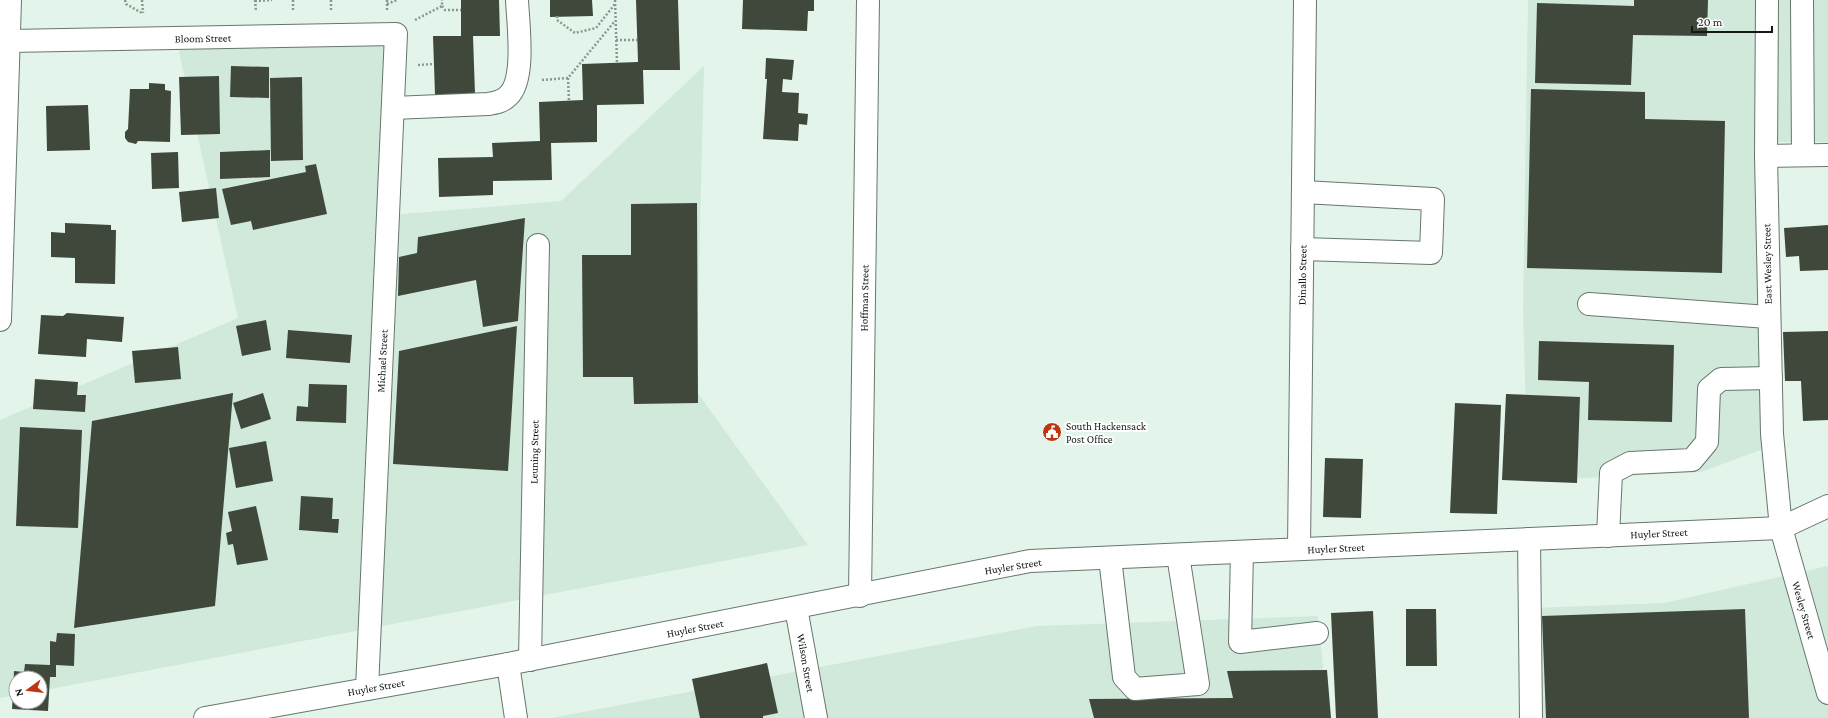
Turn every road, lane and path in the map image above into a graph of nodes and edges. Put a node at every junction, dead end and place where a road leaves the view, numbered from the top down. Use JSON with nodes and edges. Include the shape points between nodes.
{"nodes":[{"id":1,"x":10,"y":0,"type":"edge"},
{"id":2,"x":125,"y":0,"type":"edge"},
{"id":3,"x":272,"y":0,"type":"edge"},
{"id":4,"x":397,"y":0,"type":"edge"},
{"id":5,"x":442,"y":0,"type":"edge"},
{"id":6,"x":517,"y":0,"type":"edge"},
{"id":7,"x":615,"y":0,"type":"edge"},
{"id":8,"x":868,"y":0,"type":"edge"},
{"id":9,"x":1305,"y":0,"type":"edge"},
{"id":10,"x":1767,"y":0,"type":"edge"},
{"id":11,"x":1802,"y":0,"type":"edge"},
{"id":12,"x":255,"y":1,"type":"edge"},
{"id":13,"x":387,"y":4,"type":"dead end"},
{"id":14,"x":616,"y":4,"type":"junction"},
{"id":15,"x":442,"y":6,"type":"junction"},
{"id":16,"x":461,"y":10,"type":"dead end"},
{"id":17,"x":143,"y":13,"type":"dead end"},
{"id":18,"x":557,"y":16,"type":"dead end"},
{"id":19,"x":402,"y":29,"type":"junction"},
{"id":20,"x":616,"y":40,"type":"junction"},
{"id":21,"x":637,"y":40,"type":"dead end"},
{"id":22,"x":9,"y":41,"type":"junction"},
{"id":23,"x":617,"y":63,"type":"dead end"},
{"id":24,"x":434,"y":64,"type":"dead end"},
{"id":25,"x":412,"y":66,"type":"dead end"},
{"id":26,"x":568,"y":78,"type":"dead end"},
{"id":27,"x":569,"y":101,"type":"dead end"},
{"id":28,"x":393,"y":108,"type":"junction"},
{"id":29,"x":1803,"y":155,"type":"junction"},
{"id":30,"x":1828,"y":155,"type":"edge"},
{"id":31,"x":1766,"y":156,"type":"junction"},
{"id":32,"x":1303,"y":192,"type":"junction"},
{"id":33,"x":538,"y":245,"type":"dead end"},
{"id":34,"x":1302,"y":250,"type":"junction"},
{"id":35,"x":1588,"y":304,"type":"dead end"},
{"id":36,"x":1768,"y":316,"type":"junction"},
{"id":37,"x":0,"y":320,"type":"edge"},
{"id":38,"x":1771,"y":378,"type":"junction"},
{"id":39,"x":1828,"y":506,"type":"edge"},
{"id":40,"x":1781,"y":528,"type":"junction"},
{"id":41,"x":1608,"y":536,"type":"junction"},
{"id":42,"x":1529,"y":539,"type":"junction"},
{"id":43,"x":1298,"y":550,"type":"junction"},
{"id":44,"x":1242,"y":552,"type":"junction"},
{"id":45,"x":1178,"y":555,"type":"junction"},
{"id":46,"x":1110,"y":558,"type":"junction"},
{"id":47,"x":860,"y":596,"type":"junction"},
{"id":48,"x":796,"y":608,"type":"junction"},
{"id":49,"x":1317,"y":633,"type":"dead end"},
{"id":50,"x":1822,"y":648,"type":"edge"},
{"id":51,"x":530,"y":660,"type":"junction"},
{"id":52,"x":508,"y":664,"type":"junction"},
{"id":53,"x":367,"y":689,"type":"junction"},
{"id":54,"x":1828,"y":693,"type":"edge"},
{"id":55,"x":229,"y":716,"type":"edge"},
{"id":56,"x":205,"y":718,"type":"edge"},
{"id":57,"x":516,"y":718,"type":"edge"},
{"id":58,"x":816,"y":718,"type":"edge"},
{"id":59,"x":1531,"y":718,"type":"edge"}],
"edges":[{"from":1,"to":22,"type":"street"},
{"from":2,"to":17,"type":"path","via":[[126,4]]},
{"from":3,"to":12,"type":"path"},
{"from":4,"to":13,"type":"path"},
{"from":5,"to":15,"type":"path"},
{"from":6,"to":28,"type":"street","via":[[520,61],[517,80],[509,96],[498,103]]},
{"from":7,"to":14,"type":"path"},
{"from":8,"to":47,"type":"street","name":"Hoffman Street"},
{"from":9,"to":32,"type":"street","name":"Dinallo Street"},
{"from":10,"to":31,"type":"street","name":"East Wesley Street"},
{"from":11,"to":29,"type":"street"},
{"from":14,"to":18,"type":"path","via":[[596,28],[574,33],[557,20]]},
{"from":14,"to":20,"type":"path"},
{"from":15,"to":16,"type":"path","via":[[445,10]]},
{"from":15,"to":19,"type":"path"},
{"from":19,"to":22,"type":"street","name":"Bloom Street"},
{"from":19,"to":28,"type":"street","name":"Michael Street"},
{"from":20,"to":21,"type":"path"},
{"from":20,"to":23,"type":"path"},
{"from":22,"to":37,"type":"street"},
{"from":24,"to":25,"type":"path"},
{"from":26,"to":27,"type":"path"},
{"from":28,"to":53,"type":"street","name":"Michael Street"},
{"from":29,"to":30,"type":"street"},
{"from":29,"to":31,"type":"street"},
{"from":31,"to":36,"type":"street","name":"East Wesley Street"},
{"from":32,"to":34,"type":"street","name":"Dinallo Street"},
{"from":32,"to":34,"type":"street","via":[[1433,199],[1431,253]]},
{"from":33,"to":51,"type":"street","name":"Leuning Street"},
{"from":34,"to":43,"type":"street","name":"Dinallo Street"},
{"from":35,"to":36,"type":"street"},
{"from":36,"to":38,"type":"street","name":"East Wesley Street"},
{"from":38,"to":40,"type":"street","name":"East Wesley Street","via":[[1772,434]]},
{"from":38,"to":41,"type":"street","via":[[1721,379],[1709,389],[1707,442],[1692,460],[1630,463],[1611,474]]},
{"from":39,"to":40,"type":"street","name":"Huyler Street"},
{"from":40,"to":41,"type":"street","name":"Huyler Street"},
{"from":40,"to":50,"type":"street","name":"Wesley Street"},
{"from":41,"to":42,"type":"street","name":"Huyler Street"},
{"from":42,"to":43,"type":"street","name":"Huyler Street"},
{"from":42,"to":59,"type":"street"},
{"from":43,"to":44,"type":"street","name":"Huyler Street"},
{"from":44,"to":45,"type":"street","name":"Huyler Street"},
{"from":44,"to":49,"type":"street","via":[[1240,642]]},
{"from":45,"to":46,"type":"street","name":"Huyler Street"},
{"from":45,"to":46,"type":"street","via":[[1198,684],[1135,689],[1124,677]]},
{"from":46,"to":47,"type":"street","name":"Huyler Street","via":[[1030,561]]},
{"from":47,"to":48,"type":"street","name":"Huyler Street"},
{"from":48,"to":51,"type":"street","name":"Huyler Street"},
{"from":48,"to":58,"type":"street","name":"Wilson Street"},
{"from":50,"to":54,"type":"street","name":"Wesley Street"},
{"from":51,"to":52,"type":"street","name":"Huyler Street"},
{"from":52,"to":53,"type":"street","name":"Huyler Street"},
{"from":52,"to":57,"type":"street"},
{"from":53,"to":55,"type":"street","name":"Huyler Street"},
{"from":55,"to":56,"type":"street","name":"Huyler Street"}]}
